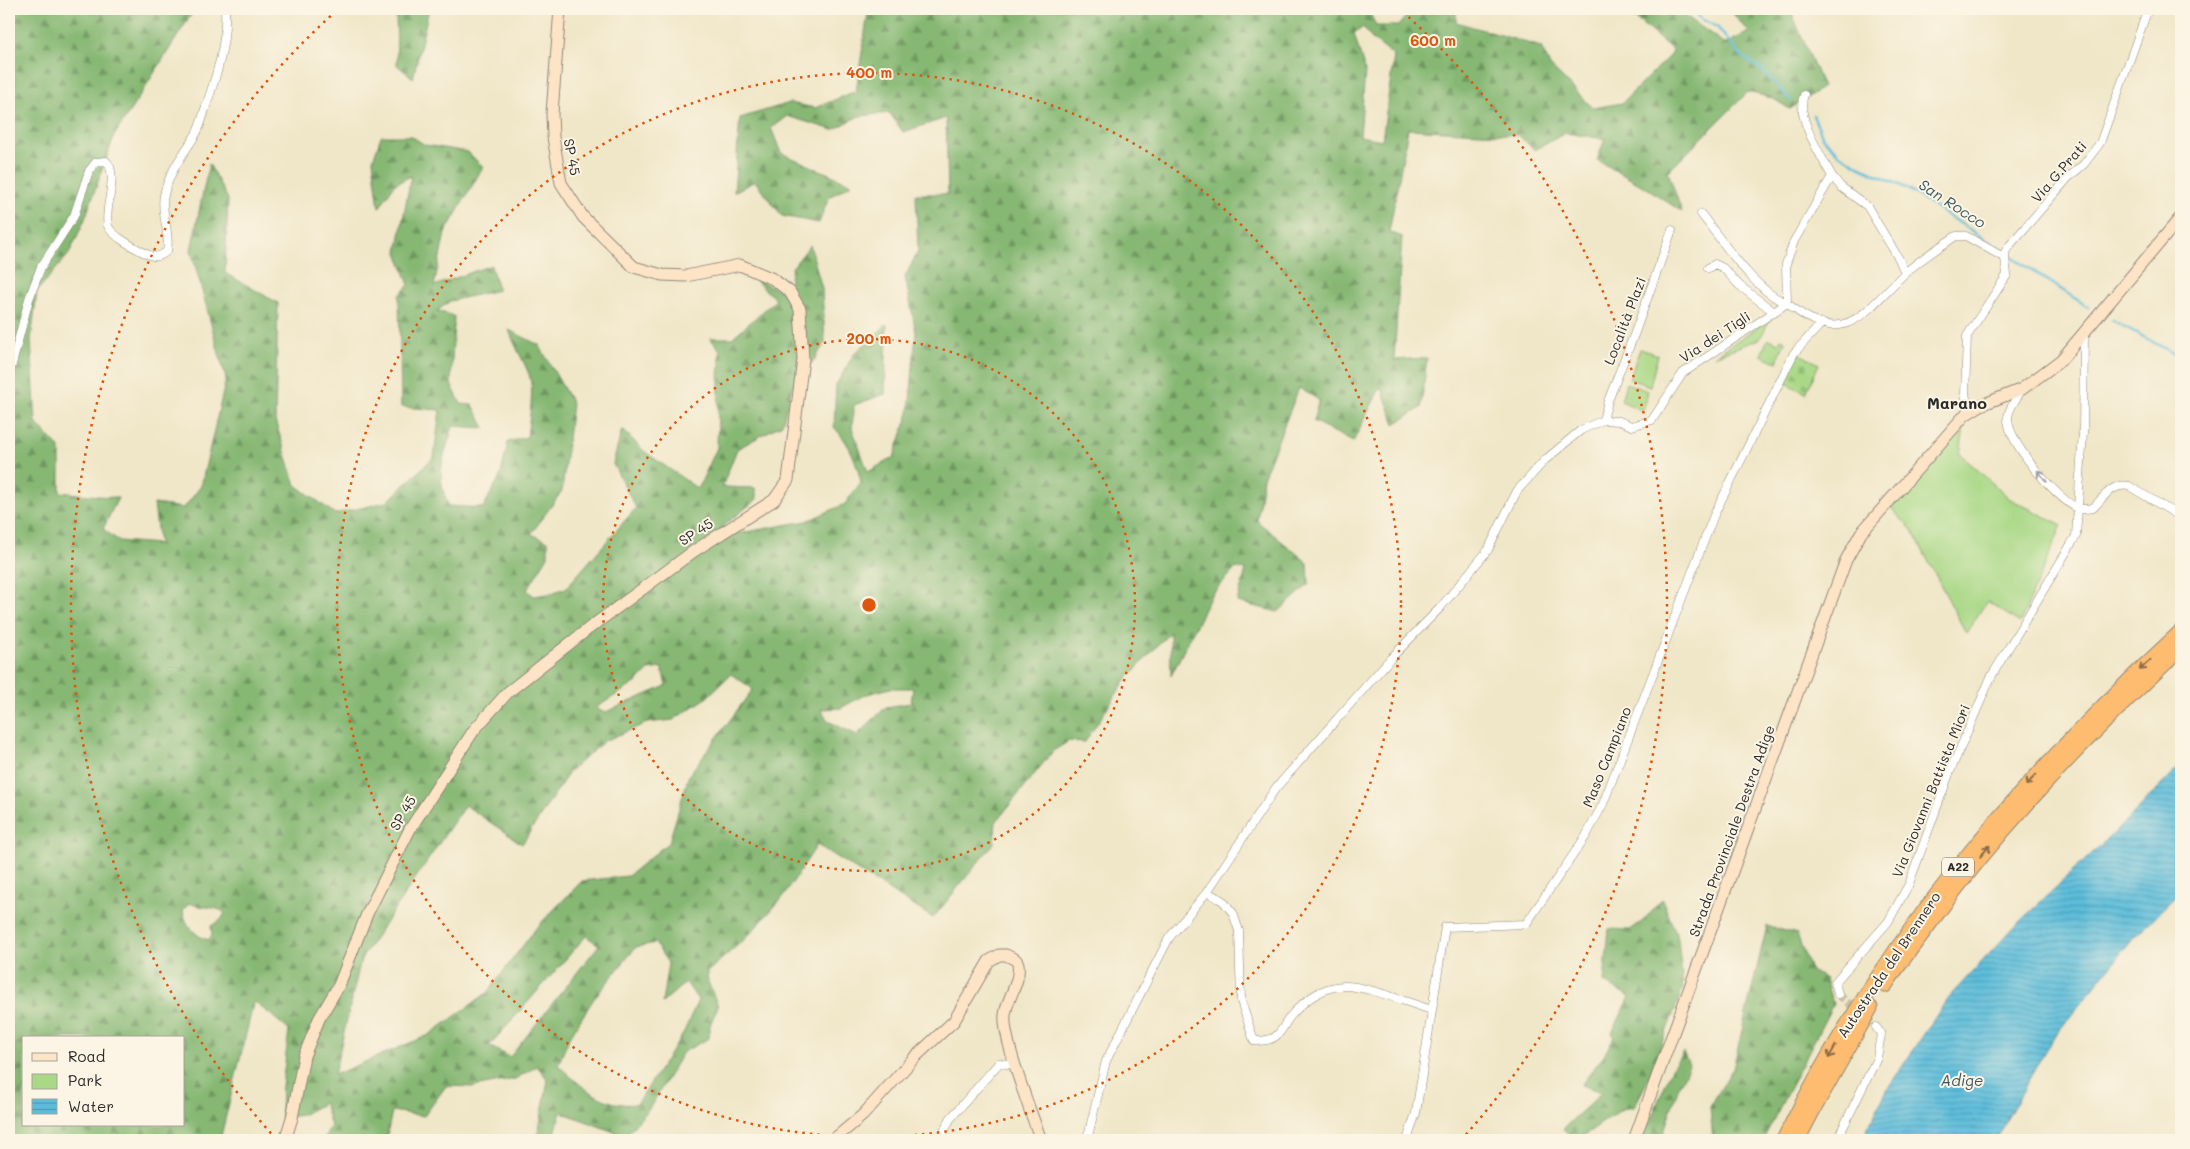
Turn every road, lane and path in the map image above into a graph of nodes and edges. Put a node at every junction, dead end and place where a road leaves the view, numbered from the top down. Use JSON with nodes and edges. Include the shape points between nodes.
{"nodes":[{"id":1,"x":225,"y":9,"type":"edge"},
{"id":2,"x":560,"y":9,"type":"edge"},
{"id":3,"x":2148,"y":9,"type":"edge"},
{"id":4,"x":1804,"y":94,"type":"dead end"},
{"id":5,"x":1832,"y":176,"type":"junction"},
{"id":6,"x":1701,"y":214,"type":"dead end"},
{"id":7,"x":2181,"y":217,"type":"edge"},
{"id":8,"x":1672,"y":230,"type":"dead end"},
{"id":9,"x":2005,"y":255,"type":"junction"},
{"id":10,"x":1708,"y":268,"type":"dead end"},
{"id":11,"x":1904,"y":273,"type":"junction"},
{"id":12,"x":1787,"y":303,"type":"junction"},
{"id":13,"x":1774,"y":312,"type":"junction"},
{"id":14,"x":1822,"y":323,"type":"junction"},
{"id":15,"x":2084,"y":334,"type":"junction"},
{"id":16,"x":9,"y":376,"type":"edge"},
{"id":17,"x":2022,"y":389,"type":"junction"},
{"id":18,"x":1970,"y":410,"type":"junction"},
{"id":19,"x":1603,"y":420,"type":"junction"},
{"id":20,"x":2078,"y":508,"type":"junction"},
{"id":21,"x":2181,"y":517,"type":"edge"},
{"id":22,"x":2181,"y":632,"type":"edge"},
{"id":23,"x":2181,"y":648,"type":"edge"},
{"id":24,"x":1208,"y":892,"type":"junction"},
{"id":25,"x":1838,"y":994,"type":"dead end"},
{"id":26,"x":1432,"y":1010,"type":"junction"},
{"id":27,"x":1876,"y":1027,"type":"tunnel mouth"},
{"id":28,"x":1016,"y":1065,"type":"junction"},
{"id":29,"x":285,"y":1140,"type":"edge"},
{"id":30,"x":834,"y":1140,"type":"edge"},
{"id":31,"x":940,"y":1140,"type":"edge"},
{"id":32,"x":1041,"y":1140,"type":"edge"},
{"id":33,"x":1085,"y":1140,"type":"edge"},
{"id":34,"x":1407,"y":1140,"type":"edge"},
{"id":35,"x":1634,"y":1140,"type":"edge"},
{"id":36,"x":1784,"y":1140,"type":"edge"},
{"id":37,"x":1797,"y":1140,"type":"edge"},
{"id":38,"x":1838,"y":1140,"type":"edge"}],
"edges":[{"from":1,"to":16,"type":"street","via":[[226,31],[198,133],[179,159],[164,196],[167,251],[153,257],[134,248],[111,230],[108,222],[111,175],[106,161],[96,162],[89,171],[74,216],[41,267]]},
{"from":2,"to":29,"type":"street","name":"SP 45","via":[[553,137],[562,183],[583,217],[634,267],[662,276],[686,276],[740,265],[773,279],[790,292],[800,309],[803,359],[788,480],[774,500],[694,551],[508,692],[474,730],[410,829],[367,914],[339,985],[304,1056]]},
{"from":3,"to":9,"type":"street","name":"Via G.Prati","via":[[2100,143],[2010,245]]},
{"from":4,"to":5,"type":"street","via":[[1804,122]]},
{"from":5,"to":11,"type":"street","via":[[1842,188],[1867,206]]},
{"from":5,"to":12,"type":"street","via":[[1794,241],[1786,264]]},
{"from":6,"to":12,"type":"street","via":[[1762,287]]},
{"from":7,"to":15,"type":"street"},
{"from":8,"to":19,"type":"street","name":"Località Plazi"},
{"from":9,"to":11,"type":"street","via":[[1966,236],[1956,236]]},
{"from":9,"to":18,"type":"street","via":[[2007,275],[1967,336],[1965,395]]},
{"from":10,"to":13,"type":"street","via":[[1715,264],[1723,268],[1740,286]]},
{"from":11,"to":14,"type":"street","via":[[1856,321],[1840,326]]},
{"from":12,"to":13,"type":"street","name":"Via dei Tigli"},
{"from":12,"to":14,"type":"street"},
{"from":13,"to":19,"type":"street","name":"Via dei Tigli","via":[[1683,373],[1652,420],[1632,426]]},
{"from":14,"to":26,"type":"street","name":"Maso Campiano","via":[[1794,353],[1758,429],[1730,478],[1606,796],[1586,836],[1526,924],[1445,927]]},
{"from":15,"to":17,"type":"street","via":[[2061,360]]},
{"from":15,"to":20,"type":"street"},
{"from":17,"to":18,"type":"street"},
{"from":20,"to":17,"type":"street","one_way":true,"via":[[2050,485],[2012,435],[2009,409]]},
{"from":18,"to":35,"type":"street","name":"Strada Provinciale Destra Adige","via":[[1861,533],[1846,560]]},
{"from":19,"to":24,"type":"street","via":[[1581,430],[1544,460],[1517,491],[1488,550],[1440,608],[1391,658],[1275,789]]},
{"from":20,"to":21,"type":"street","via":[[2093,508],[2114,487],[2122,484]]},
{"from":20,"to":25,"type":"street","name":"Via Giovanni Battista Miori","via":[[2076,536],[1991,677],[1949,774],[1909,884],[1888,922],[1835,982]]},
{"from":22,"to":36,"type":"highway","name":"Autostrada del Brennero","number":"A22","one_way":true,"via":[[2124,685],[2025,787],[1940,889],[1906,934],[1845,1030]]},
{"from":37,"to":23,"type":"highway","name":"Autostrada del Brennero","number":"A22","one_way":true,"via":[[1861,1023],[1970,869],[2060,766]]},
{"from":24,"to":26,"type":"street","via":[[1223,901],[1233,913],[1239,931],[1241,1000],[1254,1041],[1276,1036],[1311,997],[1326,989],[1344,986],[1367,990]]},
{"from":24,"to":33,"type":"street","via":[[1169,938],[1106,1061]]},
{"from":26,"to":34,"type":"street","name":"Maso Campiano","via":[[1416,1113]]},
{"from":27,"to":38,"type":"street","via":[[1881,1034],[1877,1058]]},
{"from":28,"to":30,"type":"street","via":[[1005,1016],[1019,970],[1016,960],[999,955],[985,966],[954,1021],[914,1058],[863,1115]]},
{"from":28,"to":31,"type":"street","via":[[999,1063],[950,1119]]},
{"from":28,"to":32,"type":"street"}]}
